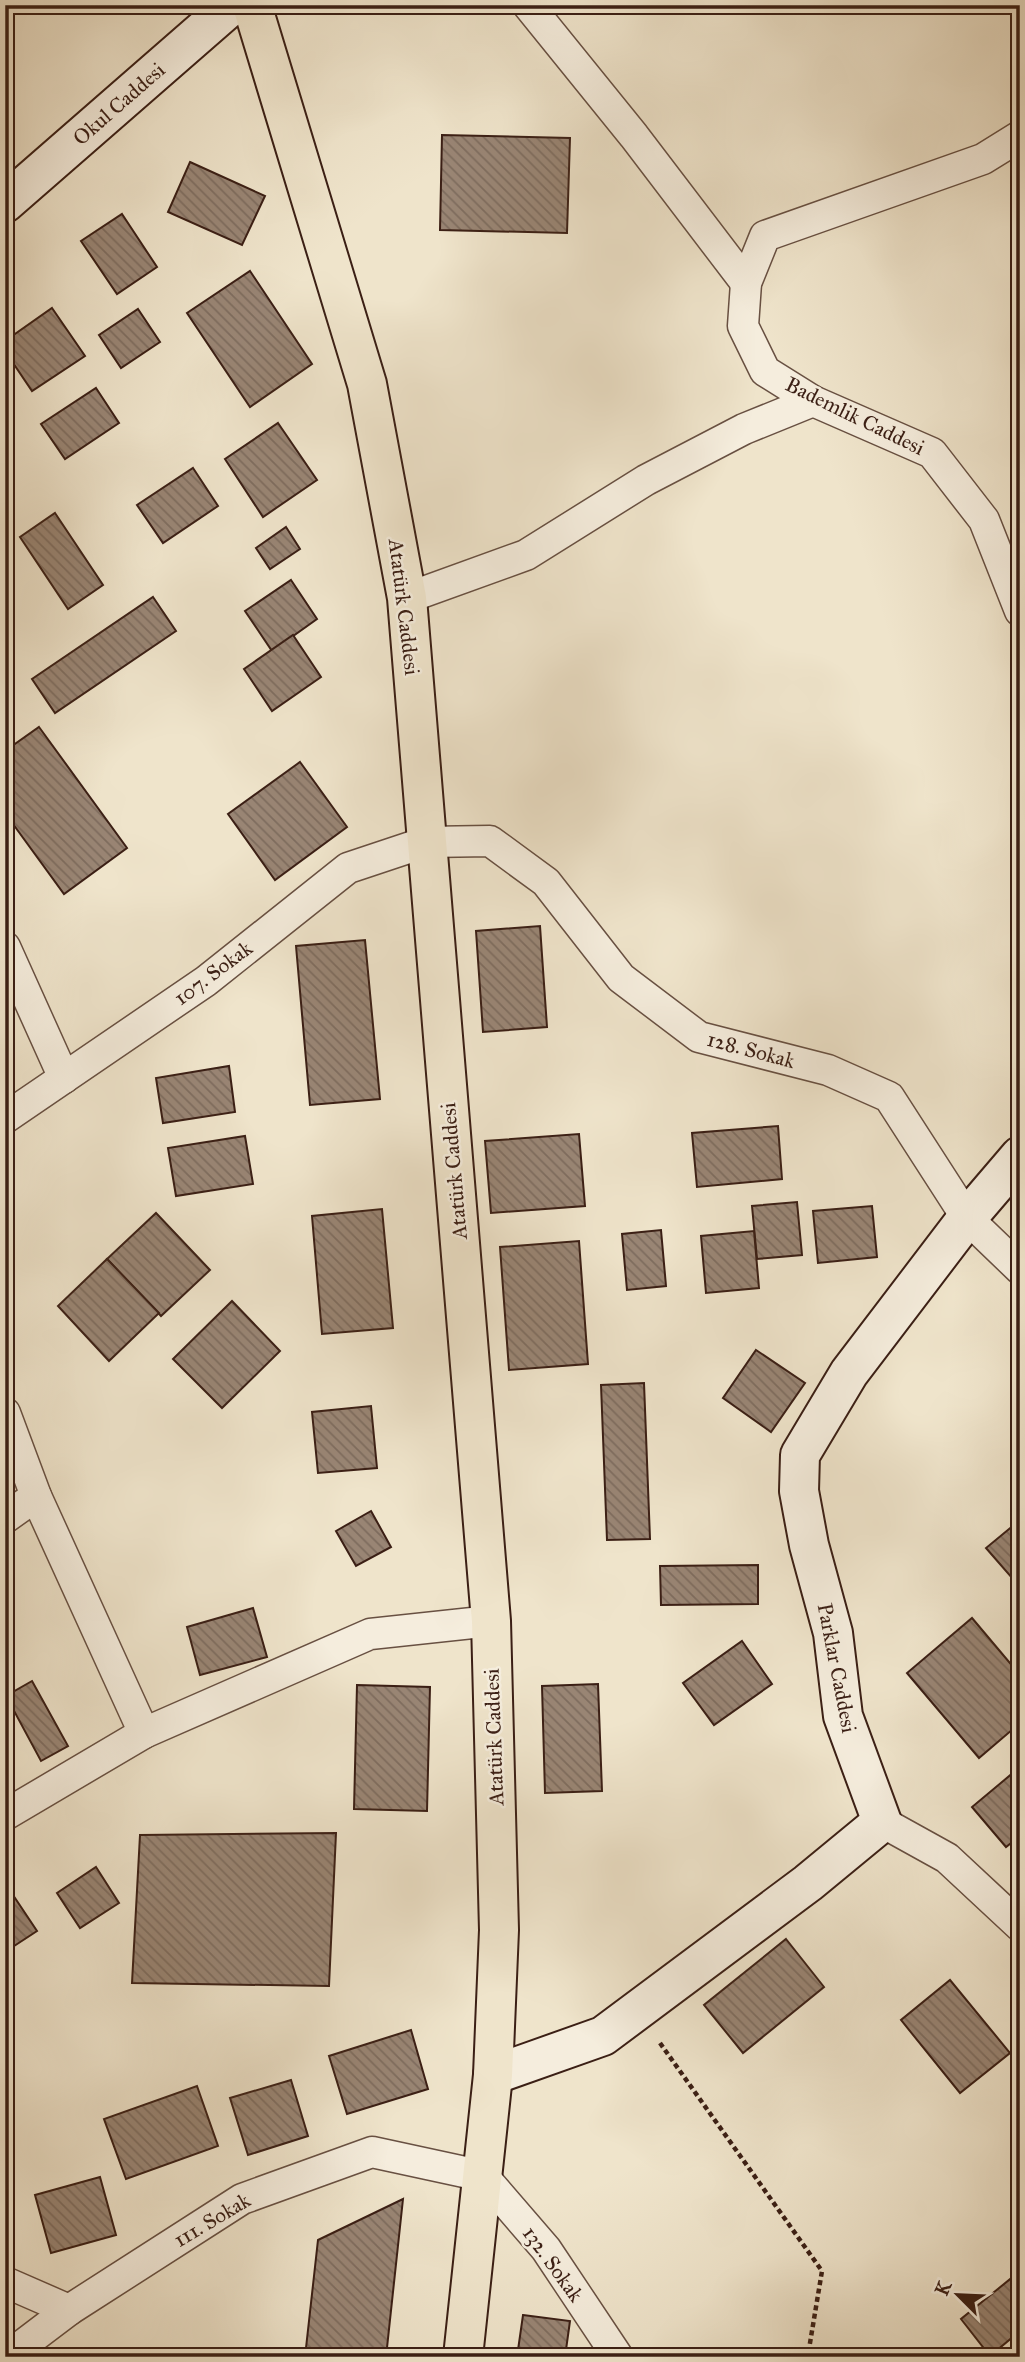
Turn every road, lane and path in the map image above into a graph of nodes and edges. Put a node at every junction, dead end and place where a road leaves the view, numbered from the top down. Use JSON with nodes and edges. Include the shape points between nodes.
{"nodes":[{"id":1,"x":232,"y":5,"type":"edge"},
{"id":2,"x":252,"y":5,"type":"edge"},
{"id":3,"x":528,"y":5,"type":"edge"},
{"id":4,"x":1020,"y":136,"type":"edge"},
{"id":5,"x":5,"y":203,"type":"edge"},
{"id":6,"x":746,"y":283,"type":"junction"},
{"id":7,"x":813,"y":401,"type":"junction"},
{"id":8,"x":407,"y":598,"type":"junction"},
{"id":9,"x":1020,"y":611,"type":"edge"},
{"id":10,"x":426,"y":842,"type":"junction"},
{"id":11,"x":5,"y":947,"type":"edge"},
{"id":12,"x":64,"y":1079,"type":"junction"},
{"id":13,"x":5,"y":1118,"type":"edge"},
{"id":14,"x":1020,"y":1156,"type":"edge"},
{"id":15,"x":967,"y":1219,"type":"junction"},
{"id":16,"x":1020,"y":1269,"type":"edge"},
{"id":17,"x":5,"y":1413,"type":"edge"},
{"id":18,"x":36,"y":1496,"type":"junction"},
{"id":19,"x":5,"y":1518,"type":"edge"},
{"id":20,"x":491,"y":1621,"type":"junction"},
{"id":21,"x":144,"y":1733,"type":"junction"},
{"id":22,"x":5,"y":1815,"type":"edge"},
{"id":23,"x":882,"y":1822,"type":"junction"},
{"id":24,"x":1020,"y":1926,"type":"edge"},
{"id":25,"x":637,"y":2011,"type":"junction"},
{"id":26,"x":493,"y":2075,"type":"junction"},
{"id":27,"x":483,"y":2176,"type":"junction"},
{"id":28,"x":5,"y":2282,"type":"edge"},
{"id":29,"x":69,"y":2310,"type":"junction"},
{"id":30,"x":7,"y":2357,"type":"edge"},
{"id":31,"x":463,"y":2357,"type":"edge"},
{"id":32,"x":618,"y":2357,"type":"edge"},
{"id":33,"x":814,"y":2357,"type":"edge"}],
"edges":[{"from":1,"to":5,"type":"street","name":"Okul Caddesi"},
{"from":2,"to":8,"type":"main road","name":"Atatürk Caddesi","via":[[367,384]]},
{"from":3,"to":6,"type":"street"},
{"from":4,"to":6,"type":"street","name":"Bademlik Caddesi","via":[[983,159],[765,236]]},
{"from":6,"to":7,"type":"street","name":"Bademlik Caddesi","via":[[743,326],[765,371]]},
{"from":7,"to":8,"type":"street","via":[[744,429],[646,481],[526,555]]},
{"from":7,"to":9,"type":"street","name":"Bademlik Caddesi","via":[[932,453],[984,520]]},
{"from":8,"to":10,"type":"main road","name":"Atatürk Caddesi"},
{"from":10,"to":12,"type":"street","name":"107. Sokak","via":[[348,868],[206,981]]},
{"from":10,"to":15,"type":"street","name":"128. Sokak","via":[[490,841],[546,882],[621,978],[699,1037],[828,1070],[889,1097]]},
{"from":10,"to":20,"type":"main road","name":"Atatürk Caddesi"},
{"from":11,"to":12,"type":"street"},
{"from":12,"to":13,"type":"street","name":"107. Sokak"},
{"from":14,"to":15,"type":"street","name":"Parklar Caddesi"},
{"from":15,"to":16,"type":"street","name":"128. Sokak"},
{"from":15,"to":23,"type":"street","name":"Parklar Caddesi","via":[[849,1373],[800,1455],[799,1491],[833,1633],[843,1716]]},
{"from":17,"to":18,"type":"street"},
{"from":18,"to":19,"type":"street"},
{"from":18,"to":21,"type":"street"},
{"from":20,"to":21,"type":"street","via":[[370,1634]]},
{"from":20,"to":26,"type":"main road","name":"Atatürk Caddesi","via":[[499,1930]]},
{"from":21,"to":22,"type":"street"},
{"from":23,"to":24,"type":"street","via":[[947,1858]]},
{"from":23,"to":25,"type":"street"},
{"from":25,"to":26,"type":"street","via":[[603,2036]]},
{"from":25,"to":33,"type":"path","via":[[822,2271],[809,2349]]},
{"from":26,"to":27,"type":"main road","name":"Atatürk Caddesi"},
{"from":27,"to":29,"type":"street","name":"111. Sokak","via":[[372,2152],[242,2199]]},
{"from":27,"to":31,"type":"main road","name":"Atatürk Caddesi"},
{"from":27,"to":32,"type":"street","name":"132. Sokak","via":[[546,2249]]},
{"from":28,"to":29,"type":"street"},
{"from":29,"to":30,"type":"street","name":"111. Sokak"}]}
